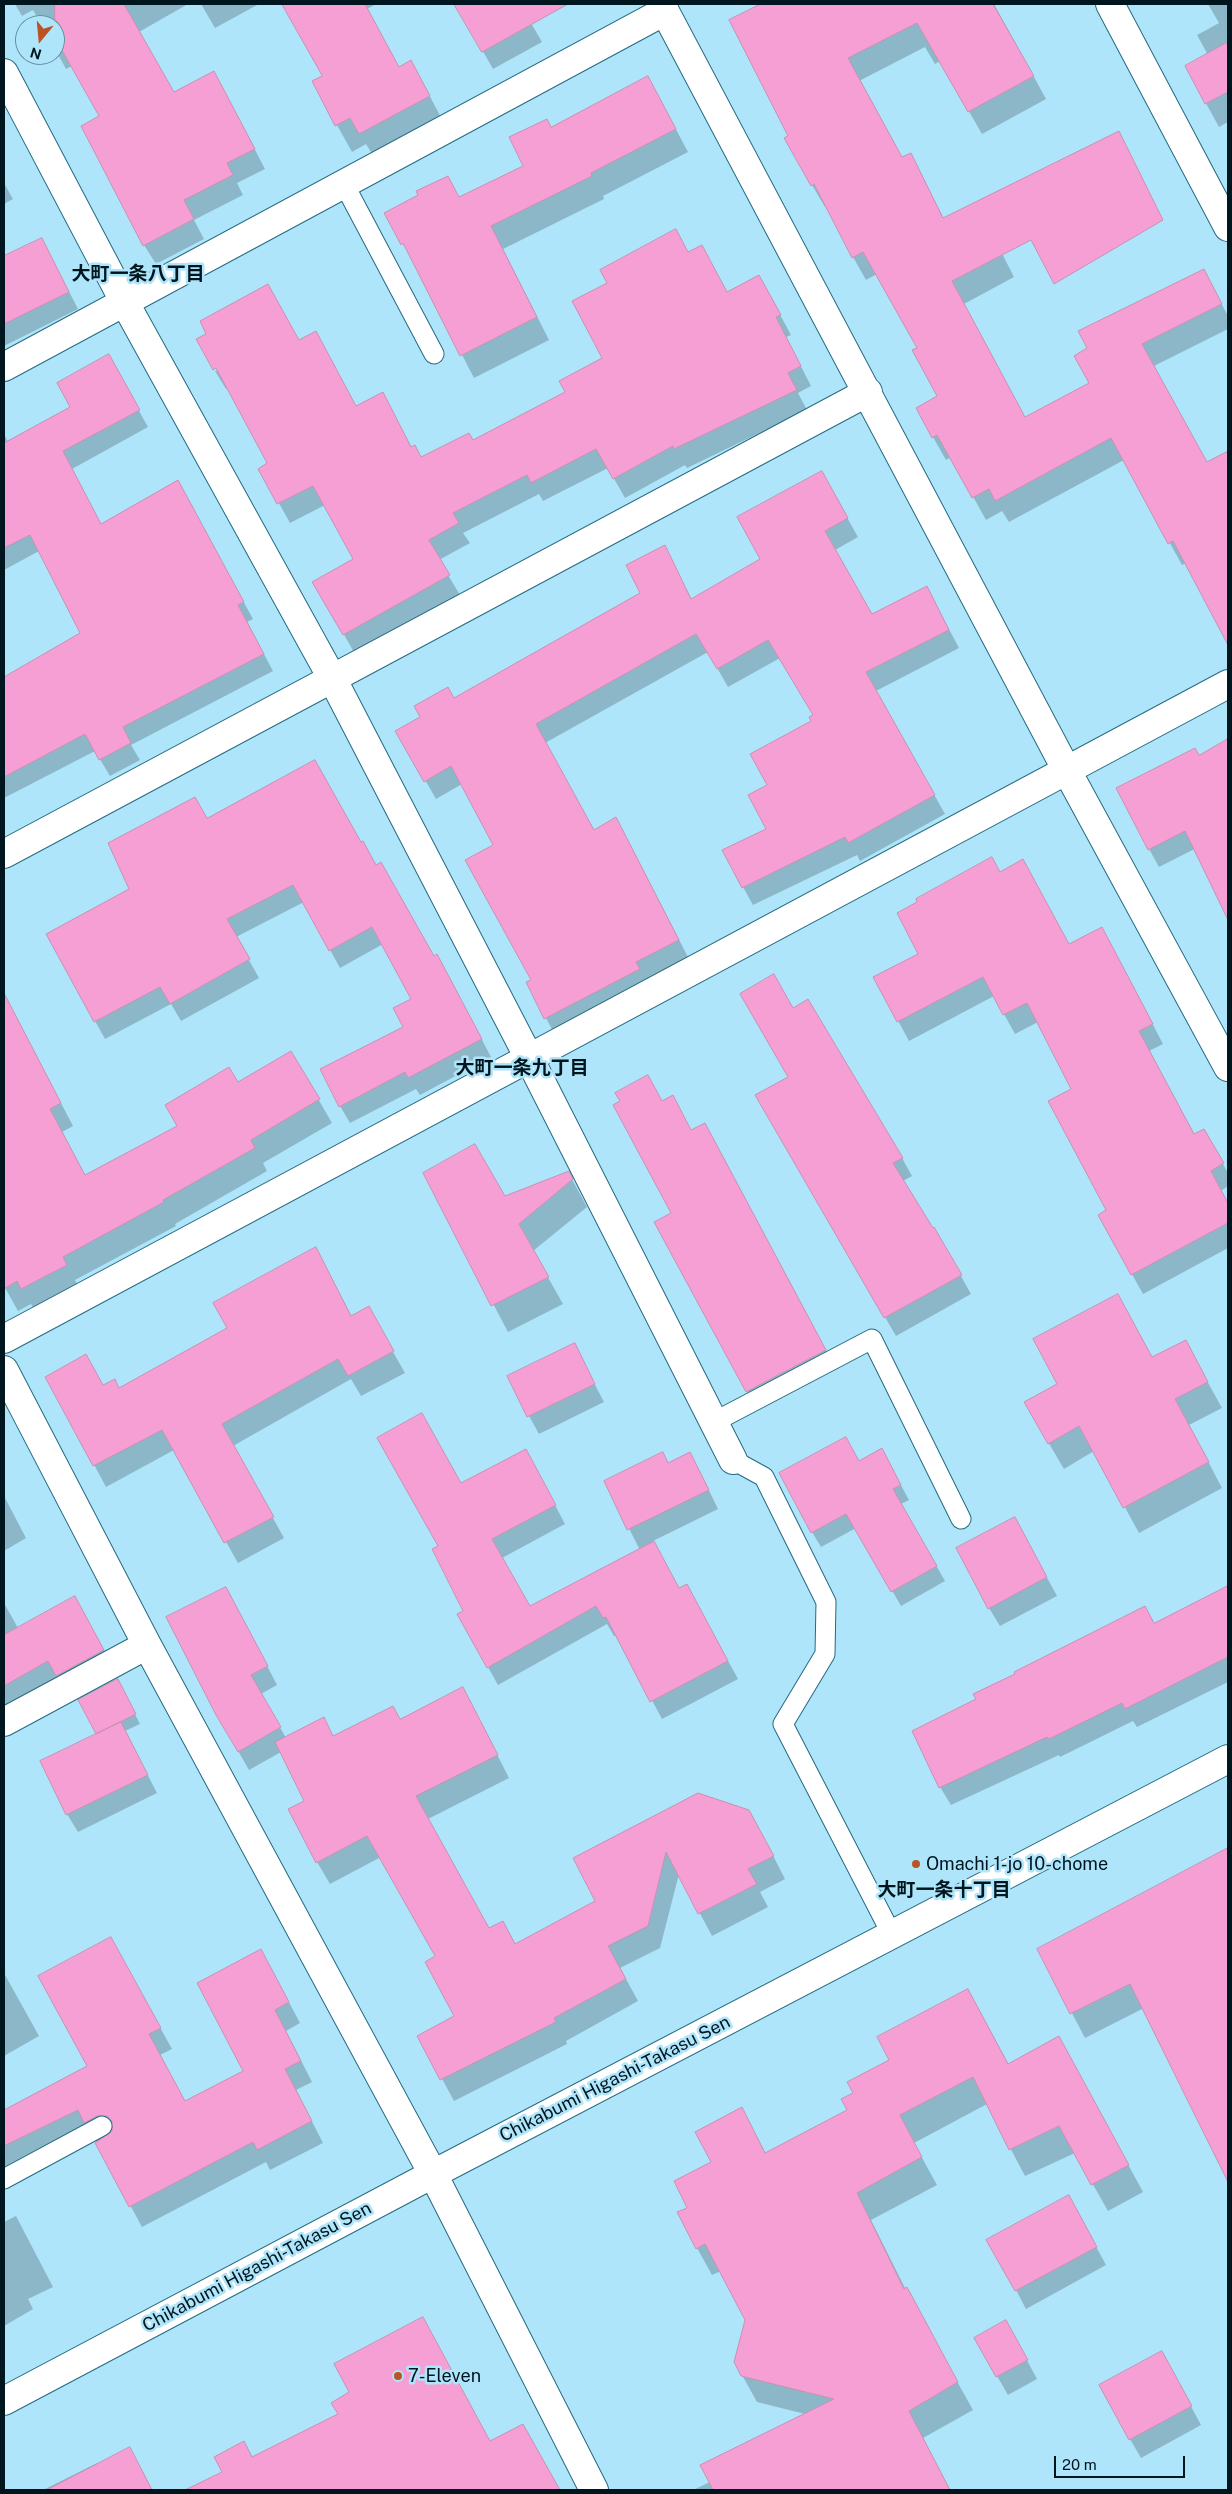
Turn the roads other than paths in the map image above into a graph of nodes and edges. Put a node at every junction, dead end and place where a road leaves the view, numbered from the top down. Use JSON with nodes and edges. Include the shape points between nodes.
{"nodes":[{"id":1,"x":1110,"y":4,"type":"edge"},
{"id":2,"x":663,"y":8,"type":"edge"},
{"id":3,"x":4,"y":73,"type":"edge"},
{"id":4,"x":344,"y":184,"type":"junction"},
{"id":5,"x":1228,"y":226,"type":"edge"},
{"id":6,"x":125,"y":302,"type":"junction"},
{"id":7,"x":434,"y":354,"type":"dead end"},
{"id":8,"x":4,"y":367,"type":"edge"},
{"id":9,"x":868,"y":392,"type":"junction"},
{"id":10,"x":332,"y":678,"type":"junction"},
{"id":11,"x":1228,"y":684,"type":"edge"},
{"id":12,"x":1066,"y":769,"type":"junction"},
{"id":13,"x":4,"y":854,"type":"edge"},
{"id":14,"x":529,"y":1058,"type":"junction"},
{"id":15,"x":1228,"y":1067,"type":"edge"},
{"id":16,"x":4,"y":1339,"type":"edge"},
{"id":17,"x":4,"y":1370,"type":"edge"},
{"id":18,"x":714,"y":1422,"type":"junction"},
{"id":19,"x":733,"y":1460,"type":"joint"},
{"id":20,"x":961,"y":1518,"type":"dead end"},
{"id":21,"x":147,"y":1645,"type":"junction"},
{"id":22,"x":4,"y":1722,"type":"edge"},
{"id":23,"x":1228,"y":1759,"type":"edge"},
{"id":24,"x":892,"y":1935,"type":"junction"},
{"id":25,"x":102,"y":2126,"type":"dead end"},
{"id":26,"x":433,"y":2174,"type":"junction"},
{"id":27,"x":4,"y":2179,"type":"edge"},
{"id":28,"x":4,"y":2401,"type":"edge"},
{"id":29,"x":594,"y":2490,"type":"edge"}],
"edges":[{"from":1,"to":5,"type":"street"},
{"from":2,"to":4,"type":"street"},
{"from":2,"to":9,"type":"street"},
{"from":3,"to":6,"type":"street"},
{"from":4,"to":6,"type":"street"},
{"from":4,"to":7,"type":"lane"},
{"from":6,"to":8,"type":"street"},
{"from":6,"to":10,"type":"street"},
{"from":9,"to":10,"type":"street"},
{"from":9,"to":12,"type":"street"},
{"from":10,"to":13,"type":"street"},
{"from":10,"to":14,"type":"street"},
{"from":11,"to":12,"type":"street"},
{"from":12,"to":14,"type":"street"},
{"from":12,"to":15,"type":"street"},
{"from":14,"to":16,"type":"street"},
{"from":14,"to":18,"type":"street"},
{"from":17,"to":21,"type":"street"},
{"from":18,"to":19,"type":"street"},
{"from":18,"to":20,"type":"lane","via":[[872,1339]]},
{"from":19,"to":24,"type":"lane","via":[[764,1477],[826,1602],[825,1654],[783,1724]]},
{"from":21,"to":22,"type":"street"},
{"from":21,"to":26,"type":"street"},
{"from":23,"to":24,"type":"street","name":"Chikabumi Higashi-Takasu Sen"},
{"from":24,"to":26,"type":"street","name":"Chikabumi Higashi-Takasu Sen"},
{"from":25,"to":27,"type":"lane"},
{"from":26,"to":28,"type":"street","name":"Chikabumi Higashi-Takasu Sen"},
{"from":26,"to":29,"type":"street"}]}
